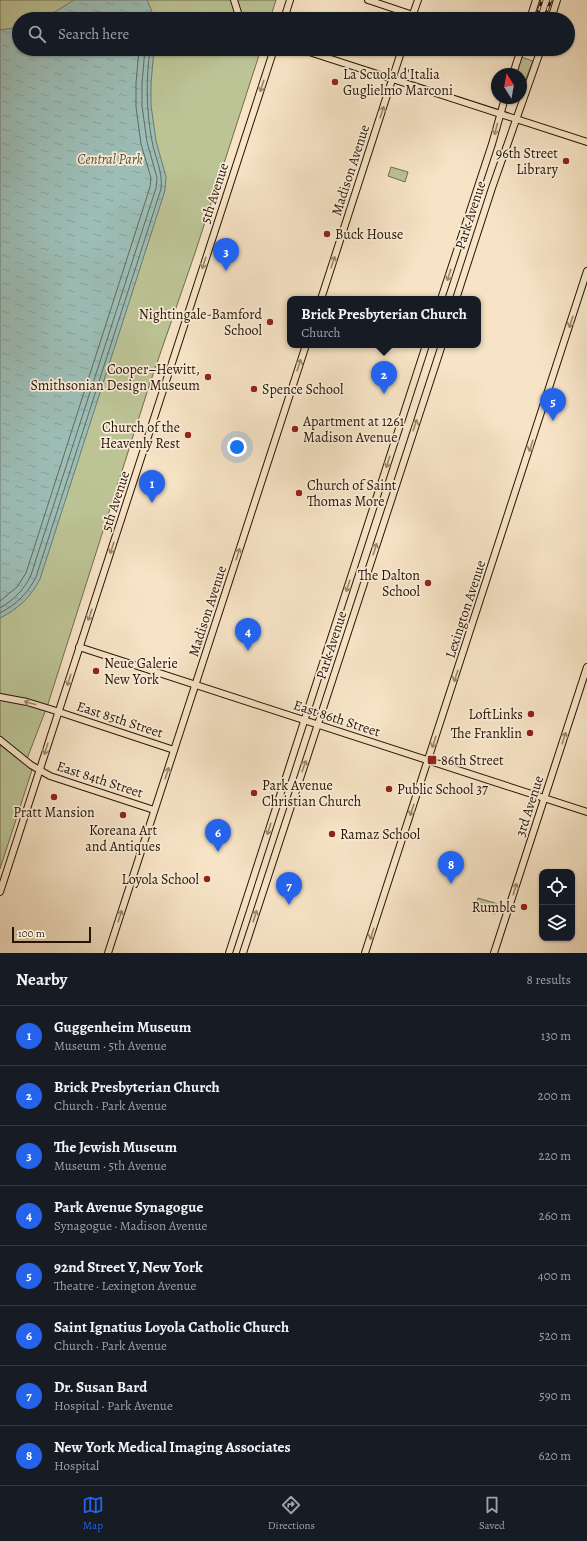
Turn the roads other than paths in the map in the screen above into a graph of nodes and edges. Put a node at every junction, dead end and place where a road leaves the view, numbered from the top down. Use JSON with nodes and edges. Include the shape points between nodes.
{"nodes":[{"id":1,"x":234,"y":0,"type":"edge"},
{"id":2,"x":290,"y":0,"type":"edge"},
{"id":3,"x":368,"y":0,"type":"edge"},
{"id":4,"x":418,"y":0,"type":"edge"},
{"id":5,"x":536,"y":0,"type":"edge"},
{"id":6,"x":557,"y":0,"type":"edge"},
{"id":7,"x":238,"y":12,"type":"edge"},
{"id":8,"x":286,"y":12,"type":"edge"},
{"id":9,"x":399,"y":12,"type":"edge"},
{"id":10,"x":414,"y":12,"type":"edge"},
{"id":11,"x":532,"y":12,"type":"edge"},
{"id":12,"x":553,"y":12,"type":"edge"},
{"id":13,"x":272,"y":56,"type":"edge"},
{"id":14,"x":321,"y":56,"type":"edge"},
{"id":15,"x":400,"y":56,"type":"edge"},
{"id":16,"x":519,"y":56,"type":"edge"},
{"id":17,"x":538,"y":56,"type":"edge"},
{"id":18,"x":515,"y":68,"type":"edge"},
{"id":19,"x":392,"y":79,"type":"junction"},
{"id":20,"x":503,"y":104,"type":"edge"},
{"id":21,"x":500,"y":114,"type":"junction"},
{"id":22,"x":516,"y":119,"type":"junction"},
{"id":23,"x":587,"y":142,"type":"edge"},
{"id":24,"x":587,"y":272,"type":"edge"},
{"id":25,"x":322,"y":296,"type":"edge"},
{"id":26,"x":442,"y":296,"type":"edge"},
{"id":27,"x":457,"y":296,"type":"edge"},
{"id":28,"x":305,"y":348,"type":"edge"},
{"id":29,"x":425,"y":348,"type":"edge"},
{"id":30,"x":441,"y":348,"type":"edge"},
{"id":31,"x":79,"y":647,"type":"junction"},
{"id":32,"x":587,"y":667,"type":"edge"},
{"id":33,"x":196,"y":684,"type":"junction"},
{"id":34,"x":0,"y":697,"type":"edge"},
{"id":35,"x":58,"y":712,"type":"junction"},
{"id":36,"x":304,"y":720,"type":"junction"},
{"id":37,"x":318,"y":724,"type":"junction"},
{"id":38,"x":0,"y":740,"type":"edge"},
{"id":39,"x":174,"y":750,"type":"junction"},
{"id":40,"x":428,"y":760,"type":"junction"},
{"id":41,"x":39,"y":771,"type":"junction"},
{"id":42,"x":544,"y":798,"type":"junction"},
{"id":43,"x":154,"y":810,"type":"junction"},
{"id":44,"x":587,"y":812,"type":"edge"},
{"id":45,"x":0,"y":892,"type":"edge"},
{"id":46,"x":108,"y":953,"type":"edge"},
{"id":47,"x":229,"y":953,"type":"edge"},
{"id":48,"x":243,"y":953,"type":"edge"},
{"id":49,"x":365,"y":953,"type":"edge"},
{"id":50,"x":494,"y":953,"type":"edge"}],
"edges":[{"from":1,"to":7,"type":"main road"},
{"from":2,"to":8,"type":"main road"},
{"from":3,"to":9,"type":"main road"},
{"from":4,"to":10,"type":"main road"},
{"from":5,"to":11,"type":"main road"},
{"from":6,"to":12,"type":"main road"},
{"from":13,"to":31,"type":"main road","name":"5th Avenue","one_way":true},
{"from":14,"to":19,"type":"main road"},
{"from":15,"to":19,"type":"main road","name":"Madison Avenue"},
{"from":16,"to":18,"type":"main road"},
{"from":17,"to":22,"type":"main road","name":"Park Avenue"},
{"from":19,"to":21,"type":"main road"},
{"from":25,"to":19,"type":"main road","name":"Madison Avenue","one_way":true},
{"from":20,"to":21,"type":"main road","name":"Park Avenue"},
{"from":21,"to":22,"type":"main road"},
{"from":21,"to":26,"type":"main road","name":"Park Avenue","one_way":true},
{"from":22,"to":23,"type":"main road"},
{"from":22,"to":27,"type":"main road","name":"Park Avenue"},
{"from":24,"to":40,"type":"main road","name":"Lexington Avenue","one_way":true},
{"from":33,"to":28,"type":"main road","name":"Madison Avenue","one_way":true},
{"from":29,"to":36,"type":"main road","name":"Park Avenue","one_way":true},
{"from":37,"to":30,"type":"main road","name":"Park Avenue","one_way":true},
{"from":31,"to":33,"type":"main road","name":"East 86th Street"},
{"from":31,"to":35,"type":"main road","name":"5th Avenue","one_way":true},
{"from":42,"to":32,"type":"main road","name":"3rd Avenue","one_way":true},
{"from":33,"to":36,"type":"main road","name":"East 86th Street"},
{"from":33,"to":39,"type":"main road","name":"Madison Avenue"},
{"from":35,"to":34,"type":"main road","name":"East 85th Street","one_way":true},
{"from":35,"to":39,"type":"main road","name":"East 85th Street"},
{"from":35,"to":41,"type":"main road","name":"5th Avenue","one_way":true},
{"from":36,"to":37,"type":"main road","name":"East 86th Street"},
{"from":36,"to":47,"type":"main road","name":"Park Avenue","one_way":true},
{"from":37,"to":40,"type":"main road","name":"East 86th Street"},
{"from":48,"to":37,"type":"main road","name":"Park Avenue","one_way":true},
{"from":38,"to":41,"type":"main road","name":"East 84th Street"},
{"from":43,"to":39,"type":"main road","name":"Madison Avenue","one_way":true},
{"from":40,"to":42,"type":"main road","name":"East 86th Street"},
{"from":40,"to":49,"type":"main road","name":"Lexington Avenue","one_way":true},
{"from":41,"to":43,"type":"main road","name":"East 84th Street"},
{"from":41,"to":45,"type":"main road","name":"5th Avenue"},
{"from":42,"to":44,"type":"main road","name":"East 86th Street"},
{"from":50,"to":42,"type":"main road","name":"3rd Avenue","one_way":true},
{"from":46,"to":43,"type":"main road","name":"Madison Avenue","one_way":true}]}
